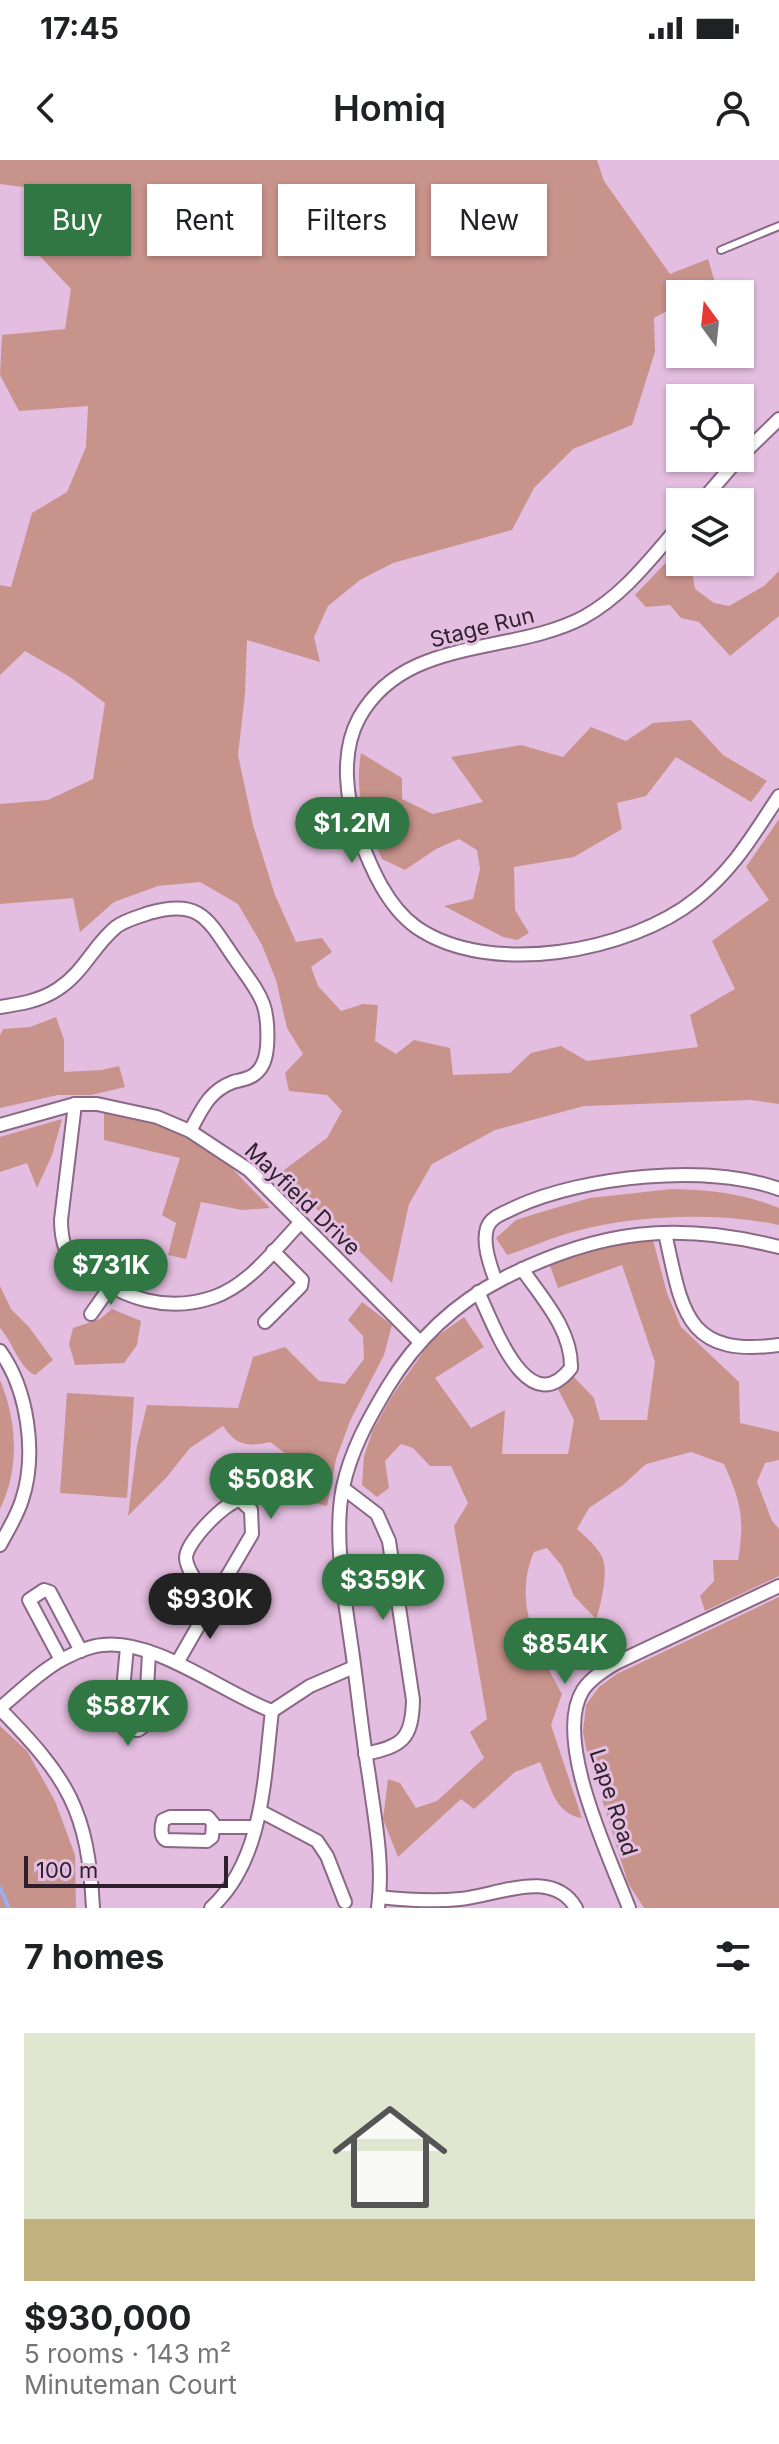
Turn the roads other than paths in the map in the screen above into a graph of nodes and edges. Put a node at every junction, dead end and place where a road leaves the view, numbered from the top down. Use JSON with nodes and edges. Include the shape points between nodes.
{"nodes":[{"id":1,"x":779,"y":226,"type":"edge"},
{"id":2,"x":721,"y":250,"type":"dead end"},
{"id":3,"x":779,"y":419,"type":"edge"},
{"id":4,"x":754,"y":444,"type":"edge"},
{"id":5,"x":728,"y":472,"type":"edge"},
{"id":6,"x":713,"y":488,"type":"edge"},
{"id":7,"x":666,"y":541,"type":"edge"},
{"id":8,"x":779,"y":796,"type":"edge"},
{"id":9,"x":0,"y":1007,"type":"edge"},
{"id":10,"x":75,"y":1104,"type":"junction"},
{"id":11,"x":0,"y":1125,"type":"edge"},
{"id":12,"x":190,"y":1131,"type":"junction"},
{"id":13,"x":779,"y":1189,"type":"edge"},
{"id":14,"x":301,"y":1222,"type":"junction"},
{"id":15,"x":665,"y":1233,"type":"junction"},
{"id":16,"x":779,"y":1247,"type":"edge"},
{"id":17,"x":273,"y":1251,"type":"junction"},
{"id":18,"x":522,"y":1269,"type":"junction"},
{"id":19,"x":496,"y":1282,"type":"junction"},
{"id":20,"x":110,"y":1287,"type":"junction"},
{"id":21,"x":478,"y":1292,"type":"junction"},
{"id":22,"x":91,"y":1314,"type":"dead end"},
{"id":23,"x":265,"y":1322,"type":"dead end"},
{"id":24,"x":419,"y":1341,"type":"junction"},
{"id":25,"x":779,"y":1345,"type":"edge"},
{"id":26,"x":0,"y":1351,"type":"edge"},
{"id":27,"x":343,"y":1488,"type":"junction"},
{"id":28,"x":0,"y":1545,"type":"edge"},
{"id":29,"x":779,"y":1586,"type":"edge"},
{"id":30,"x":212,"y":1602,"type":"junction"},
{"id":31,"x":127,"y":1647,"type":"junction"},
{"id":32,"x":81,"y":1651,"type":"junction"},
{"id":33,"x":149,"y":1653,"type":"junction"},
{"id":34,"x":61,"y":1660,"type":"junction"},
{"id":35,"x":177,"y":1663,"type":"junction"},
{"id":36,"x":354,"y":1667,"type":"junction"},
{"id":37,"x":0,"y":1708,"type":"edge"},
{"id":38,"x":272,"y":1711,"type":"junction"},
{"id":39,"x":365,"y":1754,"type":"junction"},
{"id":40,"x":260,"y":1811,"type":"junction"},
{"id":41,"x":213,"y":1827,"type":"dead end"},
{"id":42,"x":255,"y":1827,"type":"junction"},
{"id":43,"x":345,"y":1902,"type":"dead end"},
{"id":44,"x":378,"y":1902,"type":"edge"},
{"id":45,"x":93,"y":1908,"type":"edge"},
{"id":46,"x":211,"y":1908,"type":"edge"},
{"id":47,"x":576,"y":1908,"type":"edge"},
{"id":48,"x":629,"y":1908,"type":"edge"}],
"edges":[{"from":1,"to":2,"type":"lane"},
{"from":3,"to":4,"type":"street"},
{"from":5,"to":6,"type":"street"},
{"from":7,"to":8,"type":"street","name":"Stage Run","via":[[625,587],[582,618],[429,659],[382,688],[360,717],[348,759],[353,820],[365,852],[389,899],[439,940],[466,949],[548,953],[646,929],[694,901],[732,867]]},
{"from":9,"to":12,"type":"street","via":[[56,990],[80,972],[117,926],[131,919],[169,907],[196,912],[210,922],[258,992],[269,1019],[265,1061],[259,1071],[209,1096]]},
{"from":10,"to":11,"type":"street","name":"Mayfield Drive"},
{"from":10,"to":12,"type":"street","name":"Mayfield Drive","via":[[131,1109]]},
{"from":10,"to":20,"type":"street","via":[[62,1235],[72,1258]]},
{"from":12,"to":14,"type":"street","name":"Mayfield Drive","via":[[249,1170]]},
{"from":13,"to":19,"type":"street","via":[[677,1175],[560,1191],[494,1218],[487,1229],[487,1249]]},
{"from":14,"to":17,"type":"street"},
{"from":14,"to":24,"type":"street","name":"Mayfield Drive"},
{"from":15,"to":16,"type":"street","via":[[734,1236]]},
{"from":15,"to":18,"type":"street","via":[[601,1240]]},
{"from":15,"to":25,"type":"street","via":[[682,1305],[702,1335],[726,1346]]},
{"from":17,"to":20,"type":"street","via":[[235,1286],[213,1297],[159,1303]]},
{"from":17,"to":23,"type":"street","via":[[302,1280]]},
{"from":18,"to":19,"type":"street"},
{"from":18,"to":21,"type":"street","via":[[568,1342],[571,1368],[564,1377],[539,1384],[525,1379]]},
{"from":19,"to":21,"type":"street"},
{"from":20,"to":22,"type":"street"},
{"from":21,"to":24,"type":"street"},
{"from":24,"to":27,"type":"street","via":[[362,1429]]},
{"from":26,"to":28,"type":"street","via":[[26,1408],[27,1462],[23,1497]]},
{"from":27,"to":36,"type":"street","via":[[342,1579]]},
{"from":27,"to":39,"type":"street","via":[[377,1514],[389,1541],[413,1700],[412,1724],[403,1741]]},
{"from":29,"to":48,"type":"street","name":"Lape Road","via":[[616,1663],[582,1691],[572,1729],[578,1763]]},
{"from":30,"to":30,"type":"street","via":[[252,1534],[251,1510],[240,1500],[230,1501],[192,1541],[186,1555],[188,1567]]},
{"from":30,"to":35,"type":"street"},
{"from":31,"to":32,"type":"street","via":[[104,1644]]},
{"from":31,"to":33,"type":"street"},
{"from":31,"to":33,"type":"street","via":[[120,1722],[126,1730],[145,1725]]},
{"from":32,"to":34,"type":"street"},
{"from":32,"to":34,"type":"street","via":[[50,1592],[44,1590],[29,1600]]},
{"from":33,"to":35,"type":"street"},
{"from":34,"to":37,"type":"street"},
{"from":35,"to":38,"type":"street"},
{"from":36,"to":38,"type":"street","via":[[310,1686]]},
{"from":36,"to":39,"type":"street"},
{"from":37,"to":45,"type":"street","via":[[39,1749],[74,1803],[91,1863]]},
{"from":38,"to":40,"type":"street"},
{"from":39,"to":44,"type":"street","via":[[378,1838]]},
{"from":40,"to":42,"type":"street"},
{"from":40,"to":43,"type":"street","via":[[317,1841]]},
{"from":41,"to":42,"type":"street"},
{"from":42,"to":46,"type":"street","via":[[234,1884]]},
{"from":44,"to":47,"type":"street","via":[[463,1899],[523,1887],[561,1892]]}]}
